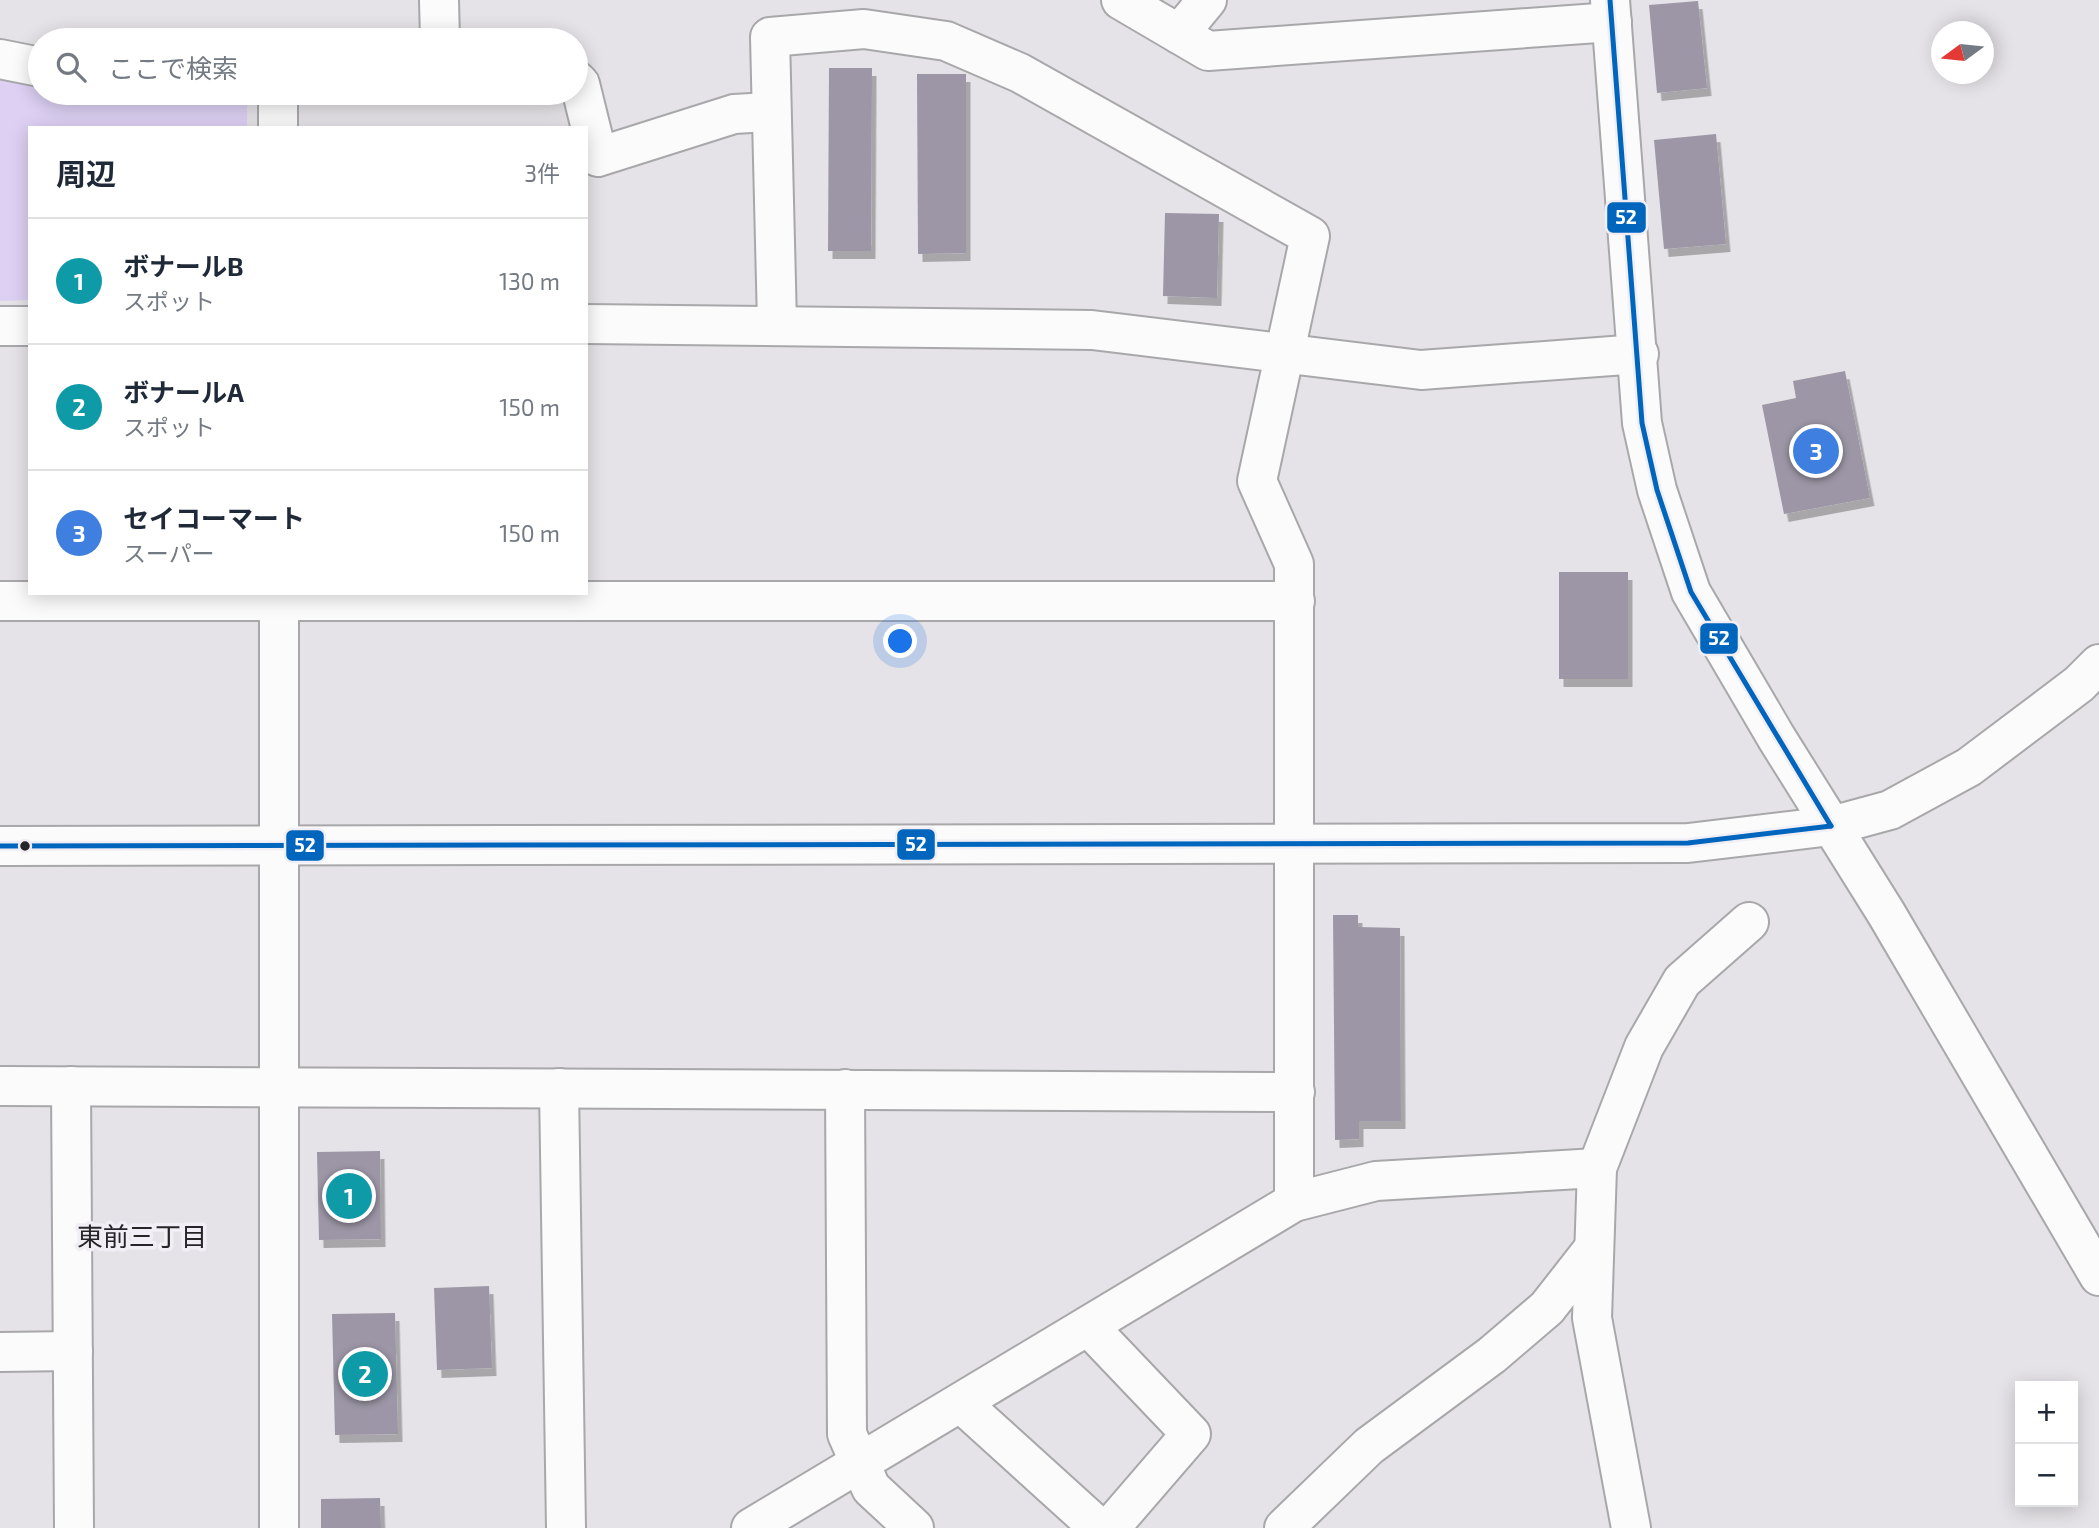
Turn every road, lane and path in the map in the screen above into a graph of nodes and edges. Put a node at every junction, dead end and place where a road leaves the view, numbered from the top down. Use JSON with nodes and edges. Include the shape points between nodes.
{"nodes":[{"id":1,"x":439,"y":0,"type":"edge"},
{"id":2,"x":1121,"y":0,"type":"edge"},
{"id":3,"x":1207,"y":0,"type":"edge"},
{"id":4,"x":1611,"y":11,"type":"edge"},
{"id":5,"x":440,"y":28,"type":"edge"},
{"id":6,"x":1179,"y":34,"type":"junction"},
{"id":7,"x":0,"y":59,"type":"edge"},
{"id":8,"x":28,"y":65,"type":"edge"},
{"id":9,"x":278,"y":105,"type":"edge"},
{"id":10,"x":585,"y":105,"type":"edge"},
{"id":11,"x":769,"y":112,"type":"junction"},
{"id":12,"x":278,"y":126,"type":"edge"},
{"id":13,"x":588,"y":324,"type":"edge"},
{"id":14,"x":776,"y":324,"type":"junction"},
{"id":15,"x":0,"y":326,"type":"edge"},
{"id":16,"x":28,"y":326,"type":"edge"},
{"id":17,"x":1286,"y":354,"type":"junction"},
{"id":18,"x":1639,"y":354,"type":"junction"},
{"id":19,"x":279,"y":597,"type":"edge"},
{"id":20,"x":0,"y":601,"type":"edge"},
{"id":21,"x":1295,"y":601,"type":"junction"},
{"id":22,"x":2099,"y":664,"type":"edge"},
{"id":23,"x":1831,"y":826,"type":"junction"},
{"id":24,"x":281,"y":845,"type":"junction"},
{"id":25,"x":0,"y":846,"type":"edge"},
{"id":26,"x":1296,"y":846,"type":"junction"},
{"id":27,"x":1748,"y":922,"type":"dead end"},
{"id":28,"x":0,"y":1086,"type":"edge"},
{"id":29,"x":71,"y":1086,"type":"junction"},
{"id":30,"x":281,"y":1087,"type":"junction"},
{"id":31,"x":559,"y":1088,"type":"junction"},
{"id":32,"x":845,"y":1089,"type":"junction"},
{"id":33,"x":1296,"y":1092,"type":"junction"},
{"id":34,"x":1597,"y":1168,"type":"junction"},
{"id":35,"x":1294,"y":1202,"type":"junction"},
{"id":36,"x":1594,"y":1248,"type":"junction"},
{"id":37,"x":2099,"y":1276,"type":"edge"},
{"id":38,"x":1088,"y":1326,"type":"junction"},
{"id":39,"x":73,"y":1351,"type":"junction"},
{"id":40,"x":0,"y":1352,"type":"edge"},
{"id":41,"x":962,"y":1404,"type":"junction"},
{"id":42,"x":860,"y":1464,"type":"junction"},
{"id":43,"x":74,"y":1528,"type":"edge"},
{"id":44,"x":279,"y":1528,"type":"edge"},
{"id":45,"x":566,"y":1528,"type":"edge"},
{"id":46,"x":751,"y":1528,"type":"edge"},
{"id":47,"x":914,"y":1528,"type":"edge"},
{"id":48,"x":1099,"y":1528,"type":"edge"},
{"id":49,"x":1110,"y":1528,"type":"edge"},
{"id":50,"x":1284,"y":1528,"type":"edge"},
{"id":51,"x":1631,"y":1528,"type":"edge"}],
"edges":[{"from":1,"to":5,"type":"street"},
{"from":2,"to":6,"type":"street"},
{"from":3,"to":6,"type":"street"},
{"from":4,"to":6,"type":"street","via":[[1208,51]]},
{"from":4,"to":18,"type":"street"},
{"from":7,"to":8,"type":"street"},
{"from":9,"to":12,"type":"street"},
{"from":10,"to":11,"type":"street","via":[[598,158],[734,114]]},
{"from":11,"to":14,"type":"street"},
{"from":11,"to":17,"type":"street","via":[[770,37],[864,29],[946,41],[1020,73],[1310,236]]},
{"from":13,"to":14,"type":"street"},
{"from":14,"to":17,"type":"street","via":[[1092,330]]},
{"from":15,"to":16,"type":"street"},
{"from":17,"to":18,"type":"street","via":[[1421,370]]},
{"from":17,"to":21,"type":"street","via":[[1257,481],[1294,564]]},
{"from":18,"to":23,"type":"street","via":[[1643,423],[1654,476],[1691,592]]},
{"from":19,"to":20,"type":"street"},
{"from":19,"to":21,"type":"street"},
{"from":19,"to":24,"type":"street"},
{"from":21,"to":26,"type":"street"},
{"from":22,"to":23,"type":"street","via":[[1969,767],[1890,810]]},
{"from":23,"to":26,"type":"street","via":[[1688,843]]},
{"from":23,"to":37,"type":"street"},
{"from":24,"to":25,"type":"street"},
{"from":24,"to":26,"type":"street"},
{"from":24,"to":30,"type":"street"},
{"from":26,"to":33,"type":"street"},
{"from":27,"to":34,"type":"street","via":[[1682,981],[1644,1047]]},
{"from":28,"to":29,"type":"street"},
{"from":29,"to":30,"type":"street"},
{"from":29,"to":39,"type":"street"},
{"from":30,"to":31,"type":"street"},
{"from":30,"to":44,"type":"street"},
{"from":31,"to":32,"type":"street"},
{"from":31,"to":45,"type":"street"},
{"from":32,"to":33,"type":"street"},
{"from":32,"to":42,"type":"street","via":[[847,1434]]},
{"from":33,"to":35,"type":"street"},
{"from":34,"to":35,"type":"street","via":[[1376,1181]]},
{"from":34,"to":36,"type":"street"},
{"from":35,"to":38,"type":"street"},
{"from":36,"to":50,"type":"street","via":[[1547,1308],[1369,1446]]},
{"from":36,"to":51,"type":"street","via":[[1592,1318]]},
{"from":38,"to":41,"type":"street"},
{"from":38,"to":49,"type":"street","via":[[1191,1434]]},
{"from":39,"to":40,"type":"street"},
{"from":39,"to":43,"type":"street"},
{"from":41,"to":42,"type":"street"},
{"from":41,"to":48,"type":"street"},
{"from":42,"to":46,"type":"street"},
{"from":42,"to":47,"type":"street","via":[[871,1488]]}]}
